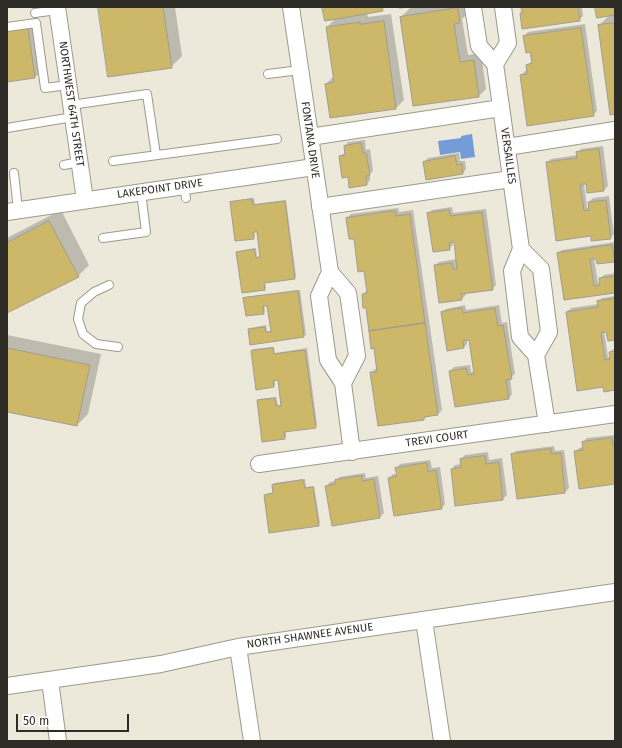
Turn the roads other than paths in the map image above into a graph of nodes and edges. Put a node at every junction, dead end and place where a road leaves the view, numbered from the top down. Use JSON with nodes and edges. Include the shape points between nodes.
{"nodes":[{"id":1,"x":291,"y":7,"type":"edge"},
{"id":2,"x":473,"y":7,"type":"edge"},
{"id":3,"x":503,"y":7,"type":"edge"},
{"id":4,"x":57,"y":8,"type":"edge"},
{"id":5,"x":35,"y":13,"type":"dead end"},
{"id":6,"x":7,"y":27,"type":"edge"},
{"id":7,"x":496,"y":64,"type":"junction"},
{"id":8,"x":300,"y":70,"type":"junction"},
{"id":9,"x":268,"y":74,"type":"dead end"},
{"id":10,"x":68,"y":85,"type":"junction"},
{"id":11,"x":502,"y":108,"type":"junction"},
{"id":12,"x":72,"y":111,"type":"junction"},
{"id":13,"x":7,"y":128,"type":"edge"},
{"id":14,"x":615,"y":130,"type":"edge"},
{"id":15,"x":310,"y":137,"type":"junction"},
{"id":16,"x":277,"y":139,"type":"dead end"},
{"id":17,"x":507,"y":147,"type":"junction"},
{"id":18,"x":156,"y":155,"type":"junction"},
{"id":19,"x":113,"y":161,"type":"dead end"},
{"id":20,"x":314,"y":167,"type":"junction"},
{"id":21,"x":14,"y":173,"type":"dead end"},
{"id":22,"x":511,"y":179,"type":"junction"},
{"id":23,"x":141,"y":192,"type":"junction"},
{"id":24,"x":85,"y":200,"type":"junction"},
{"id":25,"x":320,"y":207,"type":"junction"},
{"id":26,"x":13,"y":211,"type":"edge"},
{"id":27,"x":103,"y":238,"type":"dead end"},
{"id":28,"x":522,"y":249,"type":"junction"},
{"id":29,"x":330,"y":272,"type":"junction"},
{"id":30,"x":109,"y":285,"type":"dead end"},
{"id":31,"x":118,"y":347,"type":"dead end"},
{"id":32,"x":536,"y":355,"type":"junction"},
{"id":33,"x":343,"y":383,"type":"junction"},
{"id":34,"x":615,"y":414,"type":"edge"},
{"id":35,"x":547,"y":424,"type":"junction"},
{"id":36,"x":352,"y":452,"type":"junction"},
{"id":37,"x":259,"y":464,"type":"dead end"},
{"id":38,"x":615,"y":592,"type":"edge"},
{"id":39,"x":424,"y":620,"type":"junction"},
{"id":40,"x":238,"y":647,"type":"junction"},
{"id":41,"x":50,"y":680,"type":"junction"},
{"id":42,"x":7,"y":686,"type":"edge"},
{"id":43,"x":58,"y":741,"type":"edge"},
{"id":44,"x":252,"y":741,"type":"edge"},
{"id":45,"x":442,"y":741,"type":"edge"}],
"edges":[{"from":1,"to":8,"type":"street","name":"FONTANA DRIVE"},
{"from":2,"to":7,"type":"street","via":[[479,46]]},
{"from":3,"to":7,"type":"street","via":[[508,43]]},
{"from":4,"to":5,"type":"lane"},
{"from":4,"to":10,"type":"street","name":"NORTHWEST 64TH STREET"},
{"from":6,"to":10,"type":"lane","via":[[36,23],[45,88]]},
{"from":7,"to":11,"type":"street","name":"VERSAILLES"},
{"from":8,"to":9,"type":"lane"},
{"from":8,"to":15,"type":"street","name":"FONTANA DRIVE"},
{"from":10,"to":12,"type":"street","name":"NORTHWEST 64TH STREET"},
{"from":11,"to":15,"type":"street"},
{"from":11,"to":17,"type":"street","name":"VERSAILLES"},
{"from":12,"to":13,"type":"lane"},
{"from":12,"to":18,"type":"lane","via":[[148,94]]},
{"from":12,"to":24,"type":"street","name":"NORTHWEST 64TH STREET","via":[[71,164]]},
{"from":14,"to":17,"type":"street"},
{"from":15,"to":20,"type":"street","name":"FONTANA DRIVE"},
{"from":16,"to":18,"type":"lane"},
{"from":17,"to":22,"type":"street","name":"VERSAILLES"},
{"from":18,"to":19,"type":"lane"},
{"from":20,"to":23,"type":"street","name":"LAKEPOINT DRIVE","via":[[185,192]]},
{"from":20,"to":25,"type":"street","name":"FONTANA DRIVE"},
{"from":21,"to":26,"type":"lane"},
{"from":22,"to":25,"type":"street"},
{"from":22,"to":28,"type":"street","name":"VERSAILLES"},
{"from":23,"to":24,"type":"street","name":"LAKEPOINT DRIVE"},
{"from":23,"to":27,"type":"lane","via":[[146,232]]},
{"from":24,"to":26,"type":"street","name":"LAKEPOINT DRIVE"},
{"from":25,"to":29,"type":"street","name":"FONTANA DRIVE"},
{"from":28,"to":32,"type":"street","via":[[512,271],[520,337]]},
{"from":28,"to":32,"type":"street","via":[[541,268],[549,332]]},
{"from":29,"to":33,"type":"street","via":[[319,296],[328,360]]},
{"from":29,"to":33,"type":"street","via":[[348,293],[357,356]]},
{"from":30,"to":31,"type":"lane","via":[[94,292],[81,303],[78,319],[83,334],[96,344]]},
{"from":32,"to":35,"type":"street"},
{"from":33,"to":36,"type":"street"},
{"from":34,"to":35,"type":"street","name":"TREVI COURT"},
{"from":35,"to":36,"type":"street","name":"TREVI COURT"},
{"from":36,"to":37,"type":"street","name":"TREVI COURT"},
{"from":38,"to":39,"type":"street","name":"NORTH SHAWNEE AVENUE"},
{"from":39,"to":40,"type":"street","name":"NORTH SHAWNEE AVENUE"},
{"from":39,"to":45,"type":"street"},
{"from":40,"to":41,"type":"street","name":"NORTH SHAWNEE AVENUE","via":[[162,664]]},
{"from":40,"to":44,"type":"street"},
{"from":41,"to":42,"type":"street","name":"NORTH SHAWNEE AVENUE"},
{"from":41,"to":43,"type":"street"}]}
